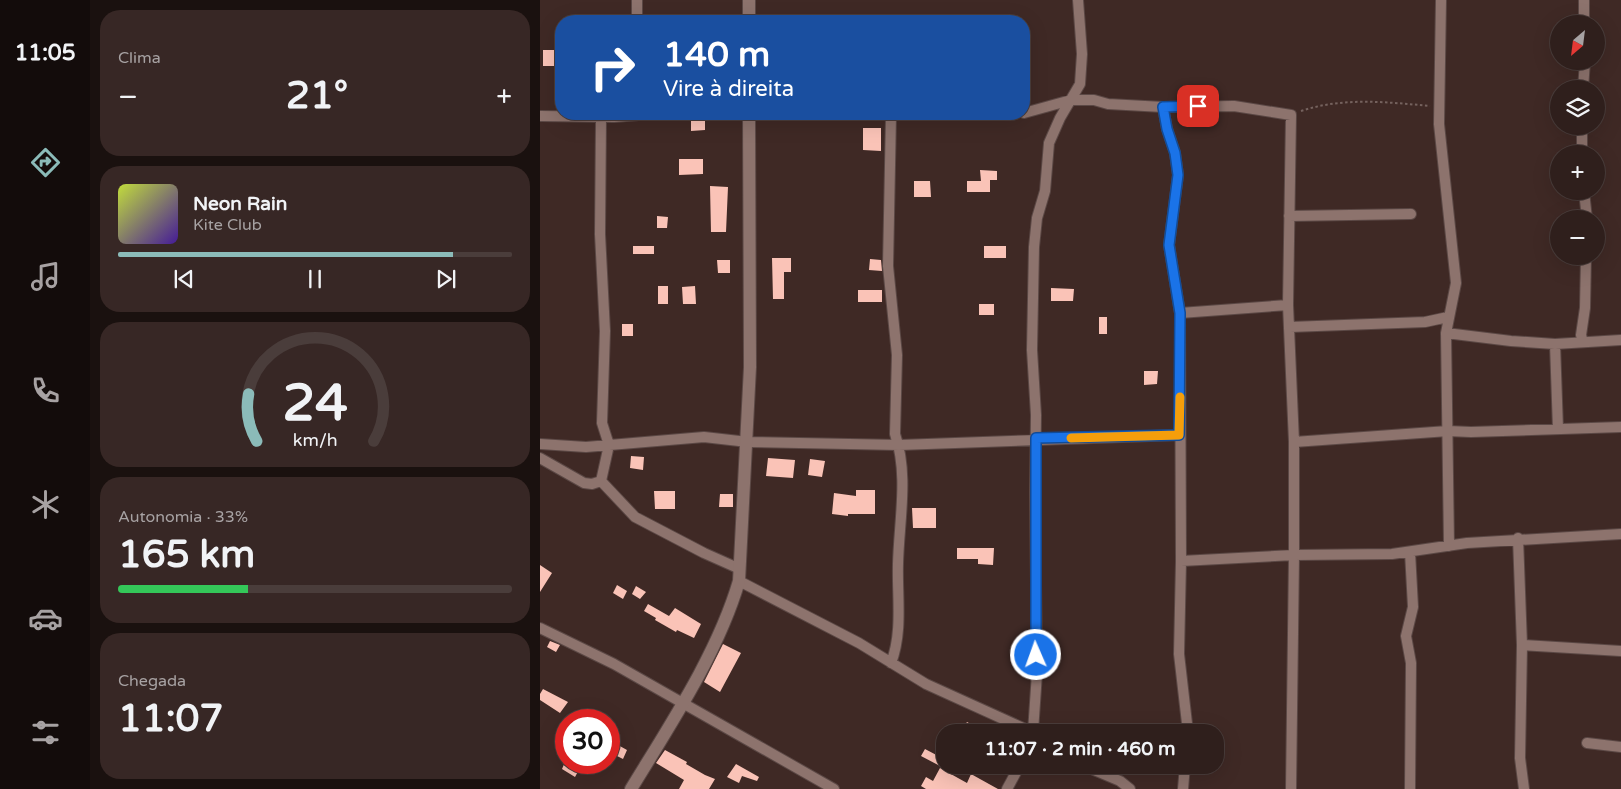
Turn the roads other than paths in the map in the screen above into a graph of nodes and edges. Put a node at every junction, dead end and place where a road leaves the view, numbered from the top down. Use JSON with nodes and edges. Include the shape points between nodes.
{"nodes":[{"id":1,"x":637,"y":0,"type":"edge"},
{"id":2,"x":749,"y":0,"type":"edge"},
{"id":3,"x":1078,"y":0,"type":"edge"},
{"id":4,"x":1440,"y":0,"type":"edge"},
{"id":5,"x":1584,"y":0,"type":"edge"},
{"id":6,"x":637,"y":15,"type":"edge"},
{"id":7,"x":749,"y":15,"type":"edge"},
{"id":8,"x":1584,"y":15,"type":"edge"},
{"id":9,"x":1072,"y":100,"type":"junction"},
{"id":10,"x":1163,"y":107,"type":"junction"},
{"id":11,"x":1030,"y":111,"type":"edge"},
{"id":12,"x":540,"y":116,"type":"edge"},
{"id":13,"x":555,"y":116,"type":"edge"},
{"id":14,"x":601,"y":120,"type":"edge"},
{"id":15,"x":749,"y":120,"type":"edge"},
{"id":16,"x":891,"y":120,"type":"edge"},
{"id":17,"x":1411,"y":214,"type":"dead end"},
{"id":18,"x":1289,"y":216,"type":"junction"},
{"id":19,"x":1586,"y":265,"type":"edge"},
{"id":20,"x":1288,"y":305,"type":"junction"},
{"id":21,"x":1180,"y":313,"type":"junction"},
{"id":22,"x":1448,"y":317,"type":"junction"},
{"id":23,"x":1290,"y":327,"type":"junction"},
{"id":24,"x":1446,"y":332,"type":"junction"},
{"id":25,"x":1621,"y":340,"type":"edge"},
{"id":26,"x":1583,"y":342,"type":"junction"},
{"id":27,"x":1555,"y":344,"type":"junction"},
{"id":28,"x":1621,"y":427,"type":"edge"},
{"id":29,"x":1558,"y":429,"type":"junction"},
{"id":30,"x":1448,"y":431,"type":"junction"},
{"id":31,"x":1179,"y":435,"type":"junction"},
{"id":32,"x":1036,"y":438,"type":"junction"},
{"id":33,"x":748,"y":442,"type":"junction"},
{"id":34,"x":1294,"y":442,"type":"junction"},
{"id":35,"x":540,"y":444,"type":"edge"},
{"id":36,"x":609,"y":445,"type":"junction"},
{"id":37,"x":899,"y":445,"type":"junction"},
{"id":38,"x":540,"y":458,"type":"edge"},
{"id":39,"x":601,"y":481,"type":"junction"},
{"id":40,"x":1621,"y":534,"type":"edge"},
{"id":41,"x":1518,"y":538,"type":"junction"},
{"id":42,"x":1449,"y":546,"type":"junction"},
{"id":43,"x":1410,"y":552,"type":"junction"},
{"id":44,"x":1294,"y":555,"type":"junction"},
{"id":45,"x":1181,"y":561,"type":"junction"},
{"id":46,"x":740,"y":575,"type":"junction"},
{"id":47,"x":540,"y":628,"type":"edge"},
{"id":48,"x":1522,"y":645,"type":"junction"},
{"id":49,"x":1621,"y":651,"type":"edge"},
{"id":50,"x":891,"y":663,"type":"junction"},
{"id":51,"x":683,"y":703,"type":"junction"},
{"id":52,"x":1014,"y":724,"type":"edge"},
{"id":53,"x":1033,"y":724,"type":"edge"},
{"id":54,"x":1187,"y":724,"type":"edge"},
{"id":55,"x":1587,"y":743,"type":"dead end"},
{"id":56,"x":1621,"y":747,"type":"edge"},
{"id":57,"x":1015,"y":774,"type":"edge"},
{"id":58,"x":1103,"y":774,"type":"edge"},
{"id":59,"x":1184,"y":774,"type":"edge"},
{"id":60,"x":631,"y":789,"type":"edge"},
{"id":61,"x":834,"y":789,"type":"edge"},
{"id":62,"x":1007,"y":789,"type":"edge"},
{"id":63,"x":1130,"y":789,"type":"edge"},
{"id":64,"x":1183,"y":789,"type":"edge"},
{"id":65,"x":1291,"y":789,"type":"edge"},
{"id":66,"x":1410,"y":789,"type":"edge"},
{"id":67,"x":1524,"y":789,"type":"edge"}],
"edges":[{"from":1,"to":6,"type":"street"},
{"from":2,"to":7,"type":"street"},
{"from":3,"to":9,"type":"street","via":[[1082,54],[1080,84]]},
{"from":4,"to":22,"type":"street","via":[[1442,161],[1450,244],[1455,258]]},
{"from":5,"to":8,"type":"street"},
{"from":9,"to":10,"type":"street"},
{"from":9,"to":11,"type":"street"},
{"from":9,"to":32,"type":"street","via":[[1049,143],[1045,191],[1035,233],[1032,350]]},
{"from":10,"to":18,"type":"street","via":[[1234,106],[1291,115]]},
{"from":10,"to":21,"type":"street","via":[[1178,175],[1169,245]]},
{"from":12,"to":13,"type":"street"},
{"from":14,"to":36,"type":"street","via":[[600,234],[605,331],[602,423]]},
{"from":15,"to":33,"type":"street","via":[[751,325]]},
{"from":16,"to":37,"type":"street","via":[[888,266],[897,355],[895,434]]},
{"from":17,"to":18,"type":"street"},
{"from":18,"to":20,"type":"street"},
{"from":19,"to":26,"type":"street"},
{"from":20,"to":21,"type":"street"},
{"from":20,"to":23,"type":"street"},
{"from":21,"to":31,"type":"street"},
{"from":22,"to":23,"type":"street","via":[[1425,322]]},
{"from":22,"to":24,"type":"street"},
{"from":23,"to":34,"type":"street"},
{"from":24,"to":27,"type":"street"},
{"from":24,"to":30,"type":"street"},
{"from":25,"to":26,"type":"street"},
{"from":26,"to":27,"type":"street"},
{"from":27,"to":29,"type":"street"},
{"from":28,"to":29,"type":"street"},
{"from":29,"to":30,"type":"street"},
{"from":30,"to":34,"type":"street"},
{"from":30,"to":42,"type":"street"},
{"from":31,"to":32,"type":"street"},
{"from":31,"to":45,"type":"street"},
{"from":32,"to":37,"type":"street"},
{"from":32,"to":53,"type":"street","via":[[1037,673]]},
{"from":33,"to":36,"type":"street","via":[[704,437]]},
{"from":33,"to":37,"type":"street"},
{"from":33,"to":46,"type":"street"},
{"from":34,"to":44,"type":"street"},
{"from":35,"to":36,"type":"street"},
{"from":36,"to":39,"type":"street"},
{"from":37,"to":50,"type":"street","via":[[902,478],[898,637]]},
{"from":38,"to":39,"type":"street","via":[[584,483]]},
{"from":39,"to":46,"type":"street","via":[[628,512]]},
{"from":40,"to":41,"type":"street"},
{"from":41,"to":42,"type":"street"},
{"from":41,"to":48,"type":"street"},
{"from":42,"to":43,"type":"street"},
{"from":43,"to":44,"type":"street"},
{"from":43,"to":66,"type":"street","via":[[1413,607],[1406,636],[1411,663]]},
{"from":44,"to":45,"type":"street"},
{"from":44,"to":65,"type":"street"},
{"from":45,"to":54,"type":"street","via":[[1179,654]]},
{"from":46,"to":50,"type":"street"},
{"from":46,"to":51,"type":"street","via":[[732,606]]},
{"from":47,"to":51,"type":"street"},
{"from":48,"to":49,"type":"street"},
{"from":48,"to":67,"type":"street","via":[[1520,758]]},
{"from":50,"to":52,"type":"street","via":[[926,684]]},
{"from":51,"to":60,"type":"street"},
{"from":51,"to":61,"type":"street"},
{"from":55,"to":56,"type":"street"},
{"from":57,"to":62,"type":"street"},
{"from":58,"to":63,"type":"street"},
{"from":59,"to":64,"type":"street"}]}
